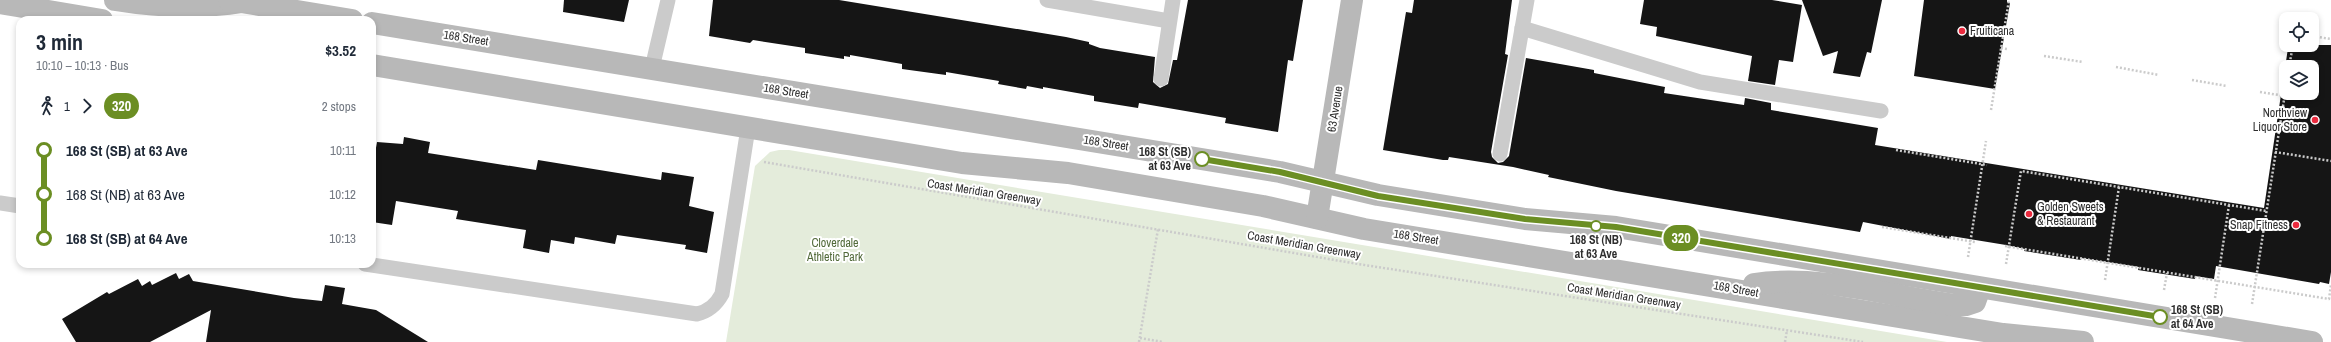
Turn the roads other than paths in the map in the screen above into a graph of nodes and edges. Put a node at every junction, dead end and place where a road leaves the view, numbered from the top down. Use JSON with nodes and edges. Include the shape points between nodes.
{"nodes":[{"id":1,"x":115,"y":0,"type":"edge"},
{"id":2,"x":668,"y":0,"type":"edge"},
{"id":3,"x":1047,"y":0,"type":"edge"},
{"id":4,"x":1172,"y":0,"type":"edge"},
{"id":5,"x":1352,"y":0,"type":"edge"},
{"id":6,"x":1527,"y":0,"type":"edge"},
{"id":7,"x":235,"y":1,"type":"edge"},
{"id":8,"x":0,"y":3,"type":"edge"},
{"id":9,"x":78,"y":16,"type":"edge"},
{"id":10,"x":327,"y":16,"type":"edge"},
{"id":11,"x":1169,"y":21,"type":"junction"},
{"id":12,"x":376,"y":24,"type":"edge"},
{"id":13,"x":1522,"y":28,"type":"junction"},
{"id":14,"x":376,"y":66,"type":"edge"},
{"id":15,"x":652,"y":68,"type":"junction"},
{"id":16,"x":1161,"y":78,"type":"dead end"},
{"id":17,"x":1881,"y":111,"type":"dead end"},
{"id":18,"x":748,"y":128,"type":"junction"},
{"id":19,"x":1500,"y":154,"type":"dead end"},
{"id":20,"x":1323,"y":182,"type":"junction"},
{"id":21,"x":0,"y":203,"type":"edge"},
{"id":22,"x":16,"y":205,"type":"edge"},
{"id":23,"x":1317,"y":218,"type":"junction"},
{"id":24,"x":376,"y":266,"type":"edge"},
{"id":25,"x":1980,"y":288,"type":"junction"},
{"id":26,"x":1738,"y":289,"type":"junction"},
{"id":27,"x":2083,"y":342,"type":"edge"},
{"id":28,"x":2312,"y":342,"type":"edge"}],
"edges":[{"from":1,"to":7,"type":"main road","via":[[188,8],[216,6]]},
{"from":2,"to":15,"type":"lane"},
{"from":3,"to":11,"type":"lane"},
{"from":4,"to":11,"type":"lane"},
{"from":5,"to":20,"type":"main road","name":"63 Avenue"},
{"from":6,"to":13,"type":"lane"},
{"from":7,"to":10,"type":"main road"},
{"from":8,"to":9,"type":"main road"},
{"from":11,"to":16,"type":"lane"},
{"from":12,"to":15,"type":"main road","name":"168 Street"},
{"from":13,"to":17,"type":"lane","via":[[1700,82]]},
{"from":13,"to":19,"type":"lane"},
{"from":14,"to":18,"type":"main road","name":"168 Street"},
{"from":15,"to":20,"type":"main road","name":"168 Street","via":[[1280,172]]},
{"from":18,"to":23,"type":"main road","name":"168 Street","via":[[962,163],[1068,173],[1263,206]]},
{"from":18,"to":24,"type":"lane","via":[[722,294],[718,302],[705,312],[697,314]]},
{"from":20,"to":23,"type":"main road","name":"63 Avenue"},
{"from":20,"to":25,"type":"main road","name":"168 Street","via":[[1409,200],[1525,219],[1616,227]]},
{"from":21,"to":22,"type":"lane"},
{"from":23,"to":26,"type":"main road","name":"168 Street","via":[[1364,229]]},
{"from":25,"to":26,"type":"main road","via":[[1975,302],[1966,305],[1809,282],[1772,282]]},
{"from":25,"to":28,"type":"main road","name":"168 Street"},
{"from":26,"to":27,"type":"main road","name":"168 Street","via":[[2003,334]]}]}
